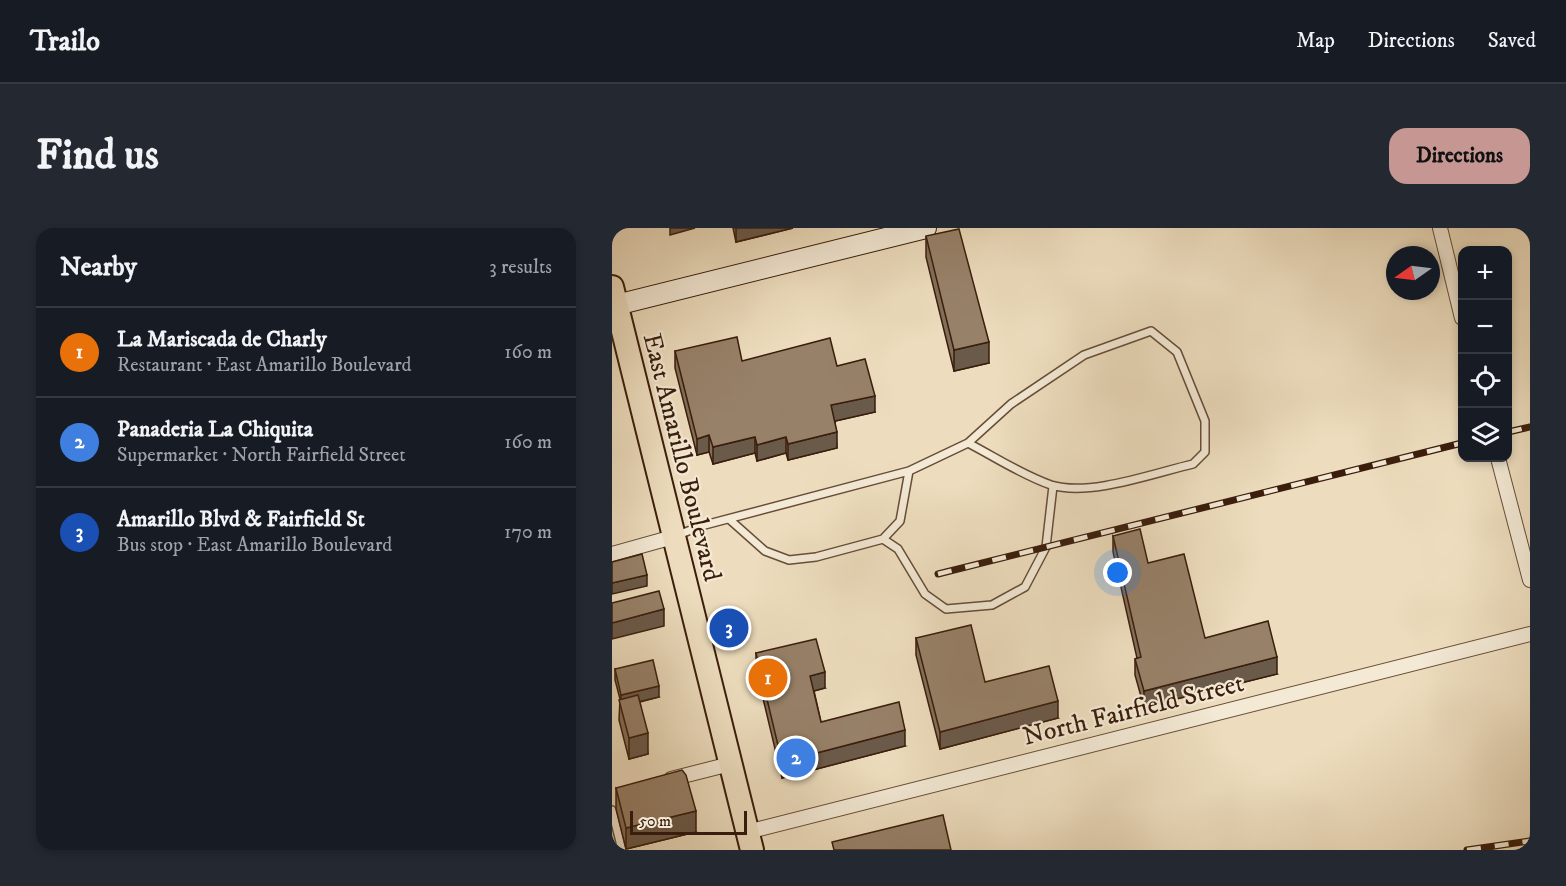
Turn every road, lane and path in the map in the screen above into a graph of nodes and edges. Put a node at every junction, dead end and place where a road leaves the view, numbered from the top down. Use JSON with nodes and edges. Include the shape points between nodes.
{"nodes":[{"id":1,"x":926,"y":228,"type":"edge"},
{"id":2,"x":1440,"y":228,"type":"edge"},
{"id":3,"x":614,"y":299,"type":"edge"},
{"id":4,"x":1458,"y":302,"type":"edge"},
{"id":5,"x":968,"y":443,"type":"junction"},
{"id":6,"x":1499,"y":462,"type":"edge"},
{"id":7,"x":909,"y":471,"type":"junction"},
{"id":8,"x":1053,"y":486,"type":"junction"},
{"id":9,"x":729,"y":519,"type":"junction"},
{"id":10,"x":673,"y":537,"type":"junction"},
{"id":11,"x":883,"y":539,"type":"junction"},
{"id":12,"x":612,"y":554,"type":"edge"},
{"id":13,"x":1530,"y":580,"type":"edge"},
{"id":14,"x":1530,"y":634,"type":"edge"},
{"id":15,"x":730,"y":764,"type":"junction"},
{"id":16,"x":657,"y":782,"type":"edge"},
{"id":17,"x":612,"y":810,"type":"edge"},
{"id":18,"x":749,"y":841,"type":"edge"},
{"id":19,"x":622,"y":850,"type":"edge"}],
"edges":[{"from":1,"to":3,"type":"main road"},
{"from":2,"to":4,"type":"street"},
{"from":3,"to":10,"type":"highway","name":"East Amarillo Boulevard"},
{"from":5,"to":7,"type":"lane"},
{"from":5,"to":8,"type":"lane"},
{"from":5,"to":8,"type":"lane","via":[[1011,404],[1084,355],[1151,331],[1177,352],[1205,421],[1205,452],[1193,464],[1092,488]]},
{"from":6,"to":13,"type":"street"},
{"from":7,"to":9,"type":"lane"},
{"from":7,"to":11,"type":"lane","via":[[900,521]]},
{"from":8,"to":11,"type":"lane","via":[[1049,532],[1041,557],[1025,587],[992,605],[946,609],[925,594],[898,549]]},
{"from":9,"to":10,"type":"lane"},
{"from":9,"to":11,"type":"lane","via":[[765,551],[789,560]]},
{"from":10,"to":12,"type":"street"},
{"from":10,"to":15,"type":"highway","name":"East Amarillo Boulevard"},
{"from":14,"to":18,"type":"street","name":"North Fairfield Street"},
{"from":15,"to":16,"type":"street"},
{"from":15,"to":18,"type":"highway","name":"East Amarillo Boulevard"},
{"from":17,"to":19,"type":"lane"}]}
